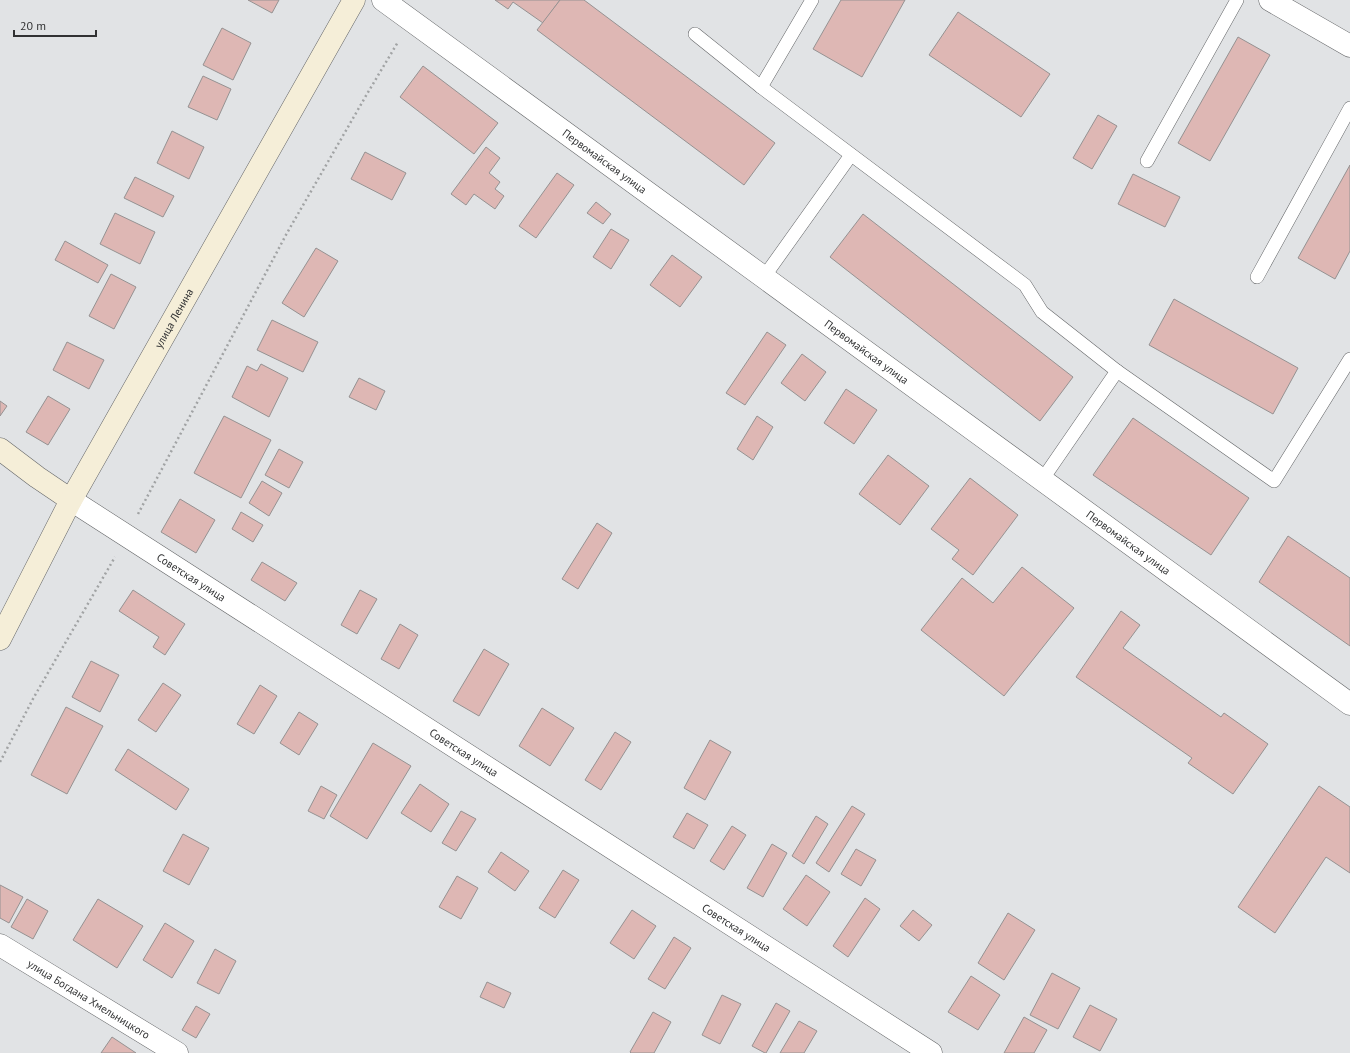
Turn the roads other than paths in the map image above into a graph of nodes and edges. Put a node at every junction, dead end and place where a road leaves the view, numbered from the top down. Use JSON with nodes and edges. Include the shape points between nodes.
{"nodes":[{"id":1,"x":354,"y":0,"type":"edge"},
{"id":2,"x":383,"y":0,"type":"edge"},
{"id":3,"x":812,"y":0,"type":"edge"},
{"id":4,"x":1237,"y":0,"type":"edge"},
{"id":5,"x":1270,"y":0,"type":"edge"},
{"id":6,"x":694,"y":34,"type":"dead end"},
{"id":7,"x":1350,"y":46,"type":"edge"},
{"id":8,"x":761,"y":87,"type":"junction"},
{"id":9,"x":1350,"y":108,"type":"edge"},
{"id":10,"x":851,"y":155,"type":"junction"},
{"id":11,"x":1147,"y":161,"type":"dead end"},
{"id":12,"x":764,"y":277,"type":"junction"},
{"id":13,"x":1257,"y":277,"type":"dead end"},
{"id":14,"x":1350,"y":359,"type":"edge"},
{"id":15,"x":1117,"y":371,"type":"junction"},
{"id":16,"x":0,"y":449,"type":"edge"},
{"id":17,"x":1042,"y":480,"type":"junction"},
{"id":18,"x":71,"y":500,"type":"junction"},
{"id":19,"x":0,"y":639,"type":"edge"},
{"id":20,"x":1350,"y":704,"type":"edge"},
{"id":21,"x":0,"y":945,"type":"edge"},
{"id":22,"x":177,"y":1053,"type":"edge"},
{"id":23,"x":930,"y":1053,"type":"edge"}],
"edges":[{"from":1,"to":18,"type":"street","name":"улица Ленина"},
{"from":2,"to":12,"type":"street","name":"Первомайская улица"},
{"from":3,"to":8,"type":"lane"},
{"from":4,"to":11,"type":"lane"},
{"from":5,"to":7,"type":"street"},
{"from":6,"to":8,"type":"lane"},
{"from":8,"to":10,"type":"lane"},
{"from":9,"to":13,"type":"lane"},
{"from":10,"to":12,"type":"lane"},
{"from":10,"to":15,"type":"lane","via":[[1025,285],[1042,312]]},
{"from":12,"to":17,"type":"street","name":"Первомайская улица"},
{"from":14,"to":15,"type":"lane","via":[[1274,481]]},
{"from":15,"to":17,"type":"lane"},
{"from":16,"to":18,"type":"street","name":"Советская улица"},
{"from":17,"to":20,"type":"street","name":"Первомайская улица"},
{"from":18,"to":19,"type":"street","name":"улица Ленина"},
{"from":18,"to":23,"type":"street","name":"Советская улица"},
{"from":21,"to":22,"type":"street","name":"улица Богдана Хмельницкого"}]}
